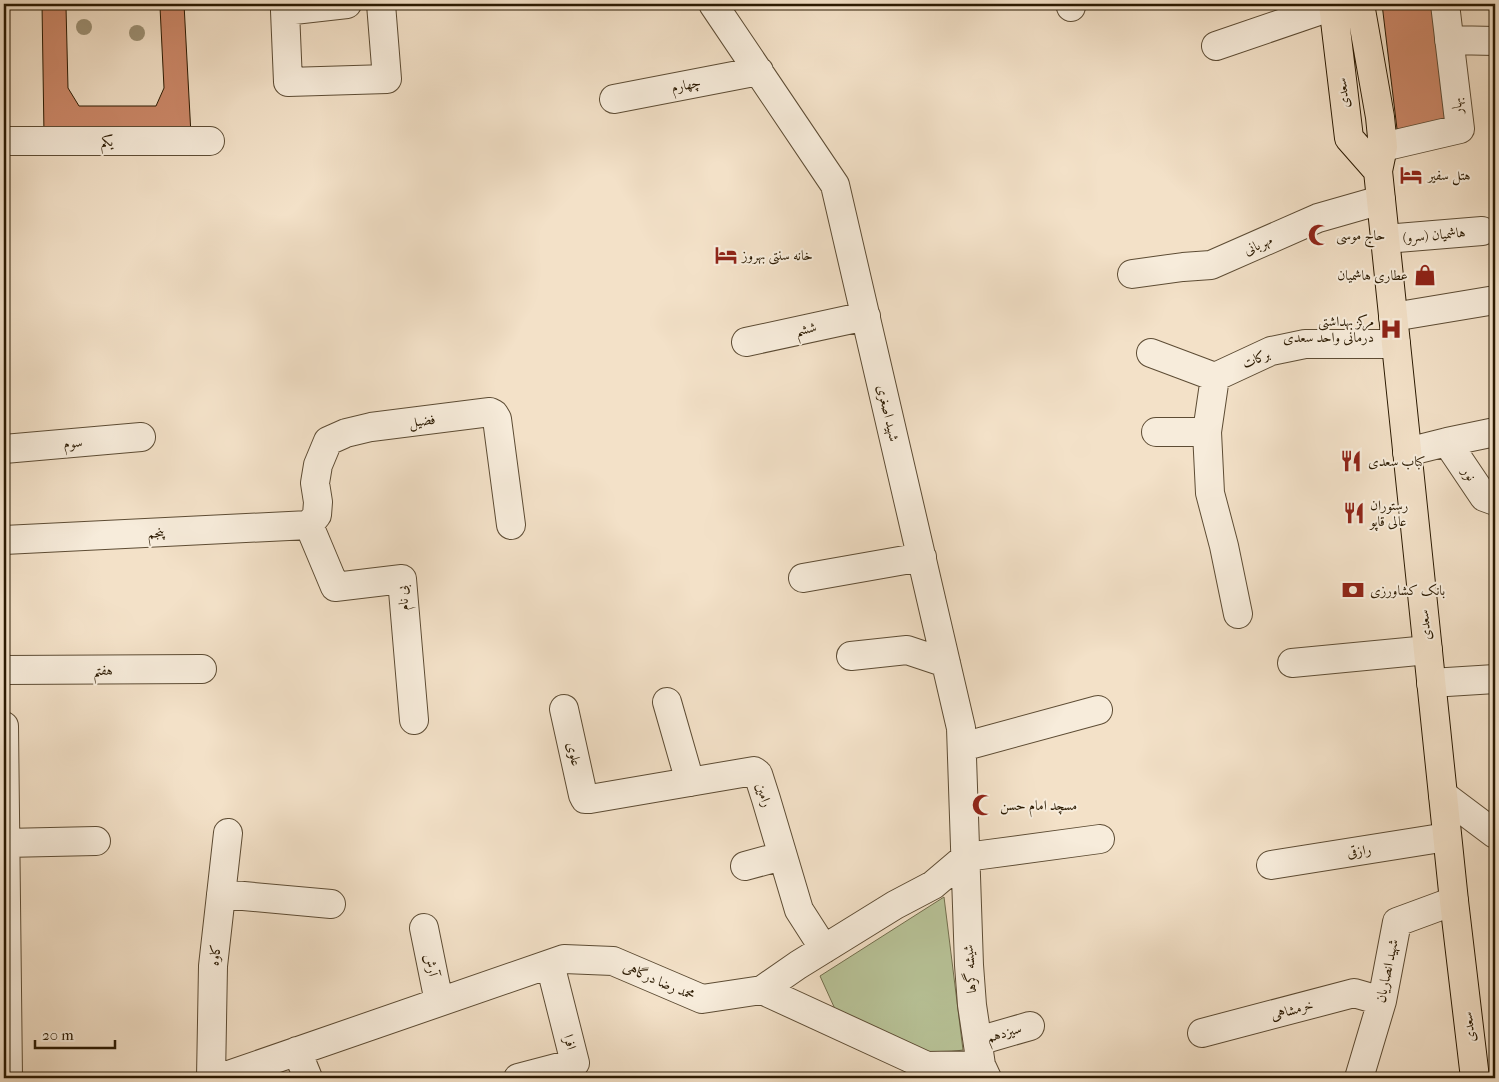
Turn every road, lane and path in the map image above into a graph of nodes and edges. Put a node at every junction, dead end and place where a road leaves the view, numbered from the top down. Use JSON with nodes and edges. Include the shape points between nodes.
{"nodes":[{"id":1,"x":335,"y":4,"type":"edge"},
{"id":2,"x":380,"y":4,"type":"edge"},
{"id":3,"x":713,"y":4,"type":"edge"},
{"id":4,"x":1360,"y":4,"type":"edge"},
{"id":5,"x":1445,"y":4,"type":"edge"},
{"id":6,"x":1333,"y":5,"type":"edge"},
{"id":7,"x":1449,"y":40,"type":"junction"},
{"id":8,"x":1495,"y":41,"type":"edge"},
{"id":9,"x":1216,"y":46,"type":"dead end"},
{"id":10,"x":759,"y":71,"type":"junction"},
{"id":11,"x":614,"y":99,"type":"dead end"},
{"id":12,"x":4,"y":141,"type":"edge"},
{"id":13,"x":210,"y":141,"type":"dead end"},
{"id":14,"x":1380,"y":159,"type":"junction"},
{"id":15,"x":1381,"y":200,"type":"junction"},
{"id":16,"x":1482,"y":231,"type":"dead end"},
{"id":17,"x":1385,"y":239,"type":"junction"},
{"id":18,"x":1132,"y":274,"type":"dead end"},
{"id":19,"x":1495,"y":300,"type":"edge"},
{"id":20,"x":866,"y":316,"type":"junction"},
{"id":21,"x":1393,"y":317,"type":"junction"},
{"id":22,"x":746,"y":342,"type":"dead end"},
{"id":23,"x":1396,"y":344,"type":"junction"},
{"id":24,"x":1151,"y":353,"type":"dead end"},
{"id":25,"x":1215,"y":376,"type":"junction"},
{"id":26,"x":1156,"y":432,"type":"dead end"},
{"id":27,"x":1207,"y":432,"type":"junction"},
{"id":28,"x":1495,"y":432,"type":"edge"},
{"id":29,"x":141,"y":437,"type":"dead end"},
{"id":30,"x":1447,"y":442,"type":"junction"},
{"id":31,"x":4,"y":449,"type":"edge"},
{"id":32,"x":1407,"y":452,"type":"junction"},
{"id":33,"x":1495,"y":501,"type":"edge"},
{"id":34,"x":309,"y":525,"type":"junction"},
{"id":35,"x":511,"y":525,"type":"dead end"},
{"id":36,"x":4,"y":540,"type":"edge"},
{"id":37,"x":922,"y":557,"type":"junction"},
{"id":38,"x":803,"y":578,"type":"dead end"},
{"id":39,"x":1238,"y":614,"type":"dead end"},
{"id":40,"x":1428,"y":650,"type":"junction"},
{"id":41,"x":851,"y":656,"type":"dead end"},
{"id":42,"x":946,"y":663,"type":"junction"},
{"id":43,"x":1292,"y":663,"type":"dead end"},
{"id":44,"x":202,"y":669,"type":"dead end"},
{"id":45,"x":4,"y":670,"type":"edge"},
{"id":46,"x":1495,"y":679,"type":"edge"},
{"id":47,"x":1431,"y":683,"type":"junction"},
{"id":48,"x":667,"y":702,"type":"dead end"},
{"id":49,"x":564,"y":709,"type":"dead end"},
{"id":50,"x":1098,"y":710,"type":"dead end"},
{"id":51,"x":414,"y":720,"type":"dead end"},
{"id":52,"x":4,"y":726,"type":"edge"},
{"id":53,"x":962,"y":747,"type":"junction"},
{"id":54,"x":690,"y":782,"type":"junction"},
{"id":55,"x":1443,"y":795,"type":"junction"},
{"id":56,"x":585,"y":799,"type":"joint"},
{"id":57,"x":228,"y":833,"type":"dead end"},
{"id":58,"x":1495,"y":834,"type":"edge"},
{"id":59,"x":1447,"y":837,"type":"junction"},
{"id":60,"x":1100,"y":839,"type":"dead end"},
{"id":61,"x":96,"y":841,"type":"dead end"},
{"id":62,"x":4,"y":856,"type":"edge"},
{"id":63,"x":782,"y":856,"type":"junction"},
{"id":64,"x":966,"y":857,"type":"junction"},
{"id":65,"x":1271,"y":865,"type":"dead end"},
{"id":66,"x":745,"y":866,"type":"dead end"},
{"id":67,"x":222,"y":894,"type":"junction"},
{"id":68,"x":1454,"y":901,"type":"junction"},
{"id":69,"x":331,"y":904,"type":"dead end"},
{"id":70,"x":424,"y":928,"type":"dead end"},
{"id":71,"x":824,"y":949,"type":"junction"},
{"id":72,"x":550,"y":964,"type":"junction"},
{"id":73,"x":762,"y":990,"type":"junction"},
{"id":74,"x":1382,"y":1001,"type":"junction"},
{"id":75,"x":439,"y":1002,"type":"junction"},
{"id":76,"x":1030,"y":1026,"type":"dead end"},
{"id":77,"x":6,"y":1029,"type":"edge"},
{"id":78,"x":1202,"y":1033,"type":"dead end"},
{"id":79,"x":297,"y":1051,"type":"junction"},
{"id":80,"x":982,"y":1061,"type":"edge"},
{"id":81,"x":8,"y":1078,"type":"edge"},
{"id":82,"x":211,"y":1078,"type":"edge"},
{"id":83,"x":220,"y":1078,"type":"edge"},
{"id":84,"x":308,"y":1078,"type":"edge"},
{"id":85,"x":518,"y":1078,"type":"edge"},
{"id":86,"x":1359,"y":1078,"type":"edge"},
{"id":87,"x":1475,"y":1078,"type":"edge"}],
"edges":[{"from":1,"to":2,"type":"street","via":[[285,11],[288,82],[386,79]]},
{"from":3,"to":10,"type":"street","name":"شهید اصغری"},
{"from":4,"to":14,"type":"main road","name":"سعدی","via":[[1380,117]]},
{"from":5,"to":7,"type":"street","name":"بهار"},
{"from":6,"to":9,"type":"street"},
{"from":6,"to":14,"type":"main road","name":"سعدی","via":[[1349,138]]},
{"from":7,"to":8,"type":"street"},
{"from":7,"to":14,"type":"street","name":"بهار","via":[[1460,129]]},
{"from":10,"to":11,"type":"street","name":"چهارم"},
{"from":10,"to":20,"type":"street","name":"شهید اصغری","via":[[836,185]]},
{"from":12,"to":13,"type":"street","name":"یکم"},
{"from":14,"to":15,"type":"main road","name":"سعدی"},
{"from":15,"to":17,"type":"main road","name":"سعدی"},
{"from":15,"to":18,"type":"street","name":"مهربانی","via":[[1318,218],[1211,265]]},
{"from":16,"to":17,"type":"street","name":"هاشمیان (سرو)"},
{"from":17,"to":21,"type":"main road","name":"سعدی"},
{"from":19,"to":21,"type":"street"},
{"from":20,"to":22,"type":"street","name":"ششم"},
{"from":20,"to":37,"type":"street","name":"شهید اصغری"},
{"from":21,"to":23,"type":"main road","name":"سعدی"},
{"from":23,"to":25,"type":"street","name":"برکات","via":[[1305,344],[1271,351]]},
{"from":23,"to":32,"type":"main road","name":"سعدی"},
{"from":24,"to":25,"type":"street"},
{"from":25,"to":27,"type":"street"},
{"from":26,"to":27,"type":"street"},
{"from":27,"to":39,"type":"street","via":[[1210,493]]},
{"from":28,"to":30,"type":"street"},
{"from":29,"to":31,"type":"street","name":"سوم"},
{"from":30,"to":32,"type":"street"},
{"from":30,"to":33,"type":"street","name":"نور","via":[[1484,497]]},
{"from":32,"to":40,"type":"main road","name":"سعدی"},
{"from":34,"to":35,"type":"street","name":"فضیل","via":[[317,515],[315,483],[328,441],[371,428],[490,412],[497,419]]},
{"from":34,"to":36,"type":"street","name":"پنجم"},
{"from":34,"to":51,"type":"street","name":"بی نام","via":[[335,586],[402,579]]},
{"from":37,"to":38,"type":"street"},
{"from":37,"to":42,"type":"street","name":"شهید اصغری"},
{"from":40,"to":43,"type":"street"},
{"from":40,"to":47,"type":"main road","name":"سعدی"},
{"from":41,"to":42,"type":"street","via":[[907,650]]},
{"from":42,"to":53,"type":"street","name":"شهید اصغری","via":[[961,728]]},
{"from":44,"to":45,"type":"street","name":"هفتم"},
{"from":46,"to":47,"type":"street"},
{"from":47,"to":55,"type":"main road","name":"سعدی"},
{"from":48,"to":54,"type":"street"},
{"from":49,"to":56,"type":"street","name":"علوی"},
{"from":50,"to":53,"type":"street"},
{"from":52,"to":62,"type":"street"},
{"from":53,"to":64,"type":"street","name":"شهید اصغری"},
{"from":54,"to":56,"type":"street","name":"رامین"},
{"from":54,"to":63,"type":"street","name":"رامین","via":[[754,771],[758,774]]},
{"from":55,"to":58,"type":"street"},
{"from":55,"to":59,"type":"main road","name":"سعدی"},
{"from":57,"to":67,"type":"street","name":"کاوه"},
{"from":59,"to":65,"type":"street","name":"رازقی"},
{"from":59,"to":68,"type":"main road","name":"سعدی"},
{"from":60,"to":64,"type":"street"},
{"from":61,"to":62,"type":"street"},
{"from":62,"to":77,"type":"street"},
{"from":63,"to":66,"type":"street"},
{"from":63,"to":71,"type":"street","name":"رامین","via":[[798,910]]},
{"from":64,"to":71,"type":"street","via":[[933,885]]},
{"from":64,"to":80,"type":"street","name":"شیشه گرها","via":[[972,1005]]},
{"from":67,"to":69,"type":"street"},
{"from":67,"to":82,"type":"street","name":"کاوه","via":[[213,966]]},
{"from":68,"to":74,"type":"street","name":"شهید انصاریان","via":[[1397,922]]},
{"from":68,"to":87,"type":"main road","name":"سعدی"},
{"from":70,"to":75,"type":"street","name":"آرش"},
{"from":71,"to":73,"type":"street"},
{"from":72,"to":73,"type":"street","name":"محمد رضا درگاهی","via":[[564,959],[613,961],[702,999]]},
{"from":72,"to":75,"type":"street","name":"محمد رضا درگاهی"},
{"from":72,"to":85,"type":"street","name":"افرا","via":[[575,1063]]},
{"from":73,"to":80,"type":"street","via":[[927,1066]]},
{"from":74,"to":78,"type":"street","name":"خرمشاهی","via":[[1354,993]]},
{"from":74,"to":86,"type":"street","name":"شهید انصاریان"},
{"from":75,"to":79,"type":"street","name":"محمد رضا درگاهی"},
{"from":76,"to":80,"type":"street","name":"سیزدهم"},
{"from":77,"to":81,"type":"street"},
{"from":79,"to":83,"type":"street","name":"محمد رضا درگاهی"},
{"from":79,"to":84,"type":"street"}]}
